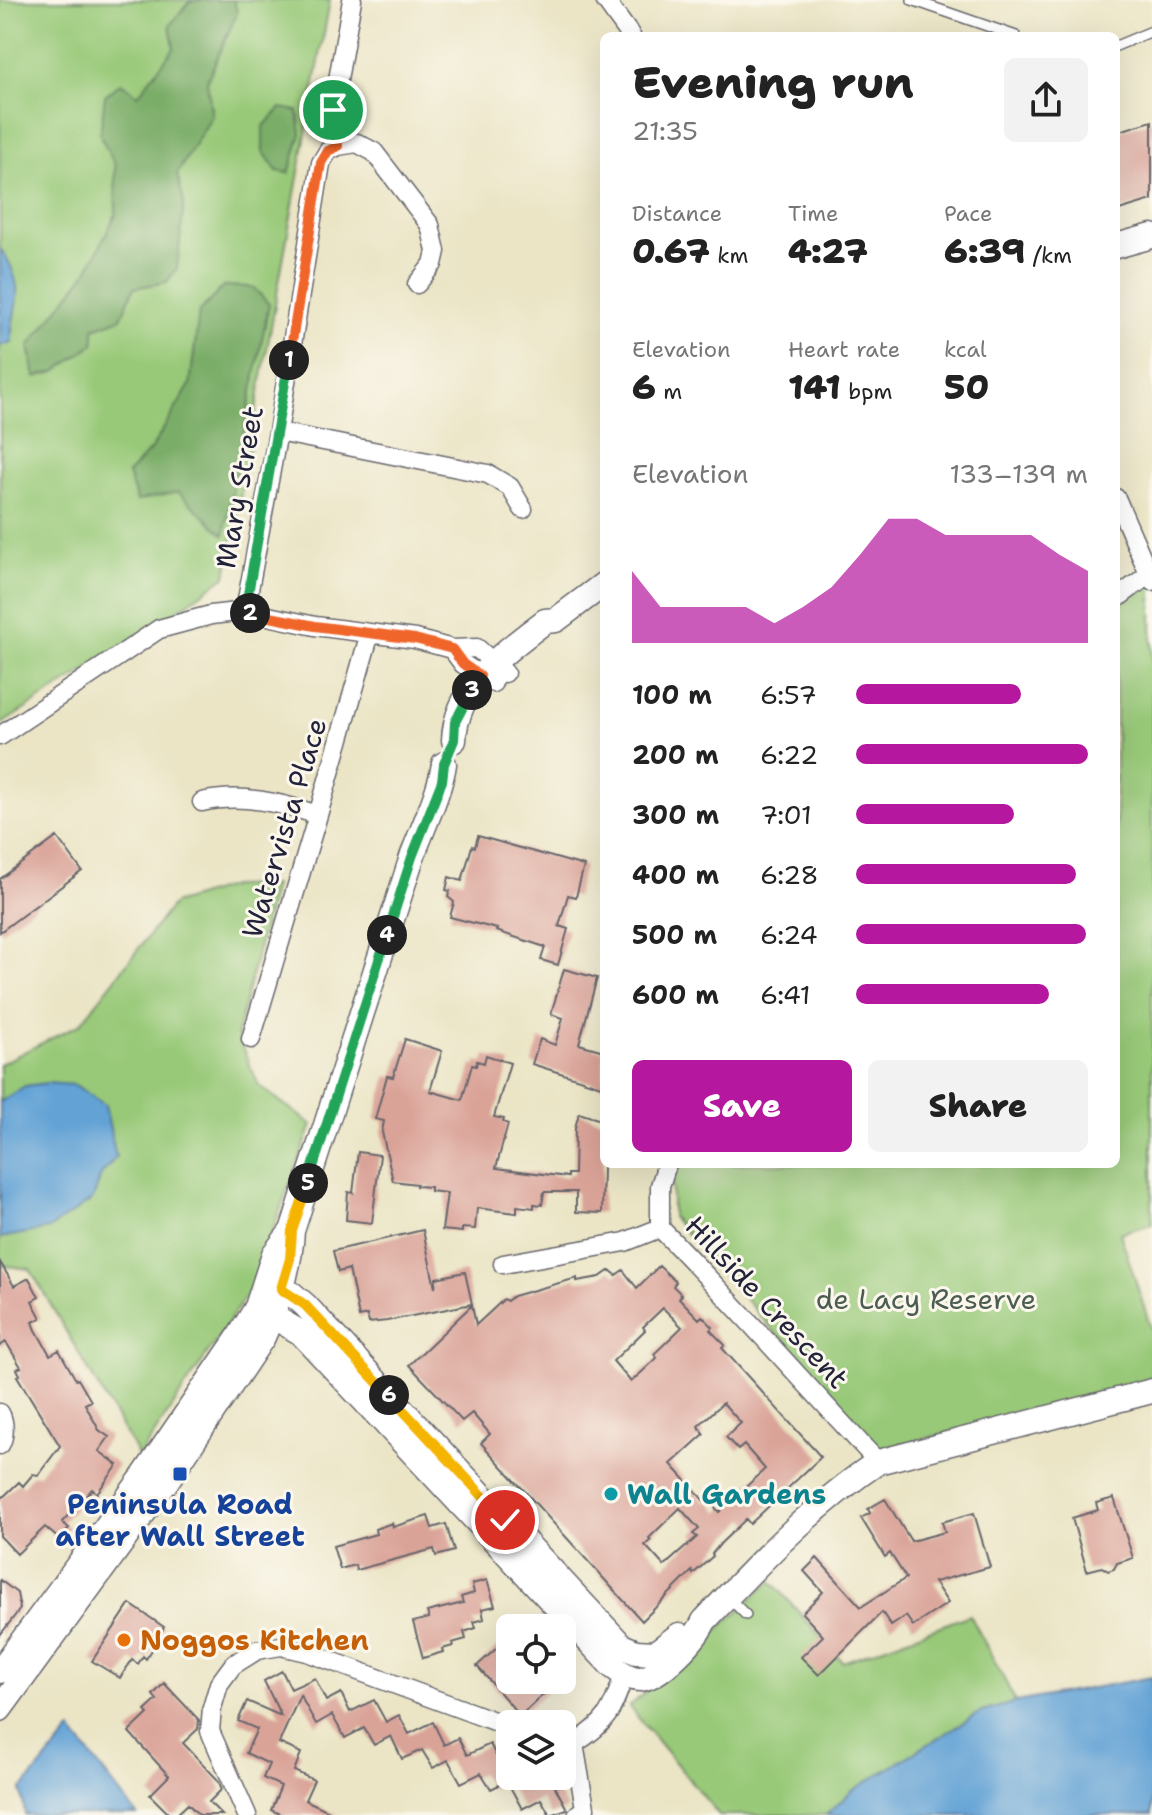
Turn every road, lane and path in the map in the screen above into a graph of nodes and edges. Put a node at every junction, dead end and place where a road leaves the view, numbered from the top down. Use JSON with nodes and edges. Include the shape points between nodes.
{"nodes":[{"id":1,"x":352,"y":0,"type":"edge"},
{"id":2,"x":605,"y":0,"type":"edge"},
{"id":3,"x":912,"y":0,"type":"edge"},
{"id":4,"x":1152,"y":31,"type":"edge"},
{"id":5,"x":628,"y":32,"type":"edge"},
{"id":6,"x":1004,"y":32,"type":"edge"},
{"id":7,"x":1120,"y":44,"type":"edge"},
{"id":8,"x":338,"y":146,"type":"junction"},
{"id":9,"x":1152,"y":236,"type":"edge"},
{"id":10,"x":1120,"y":245,"type":"edge"},
{"id":11,"x":417,"y":284,"type":"dead end"},
{"id":12,"x":278,"y":432,"type":"junction"},
{"id":13,"x":1120,"y":507,"type":"edge"},
{"id":14,"x":523,"y":509,"type":"dead end"},
{"id":15,"x":1151,"y":575,"type":"edge"},
{"id":16,"x":600,"y":587,"type":"edge"},
{"id":17,"x":1120,"y":596,"type":"edge"},
{"id":18,"x":245,"y":611,"type":"junction"},
{"id":19,"x":370,"y":633,"type":"junction"},
{"id":20,"x":493,"y":673,"type":"junction"},
{"id":21,"x":0,"y":736,"type":"edge"},
{"id":22,"x":202,"y":802,"type":"dead end"},
{"id":23,"x":318,"y":815,"type":"junction"},
{"id":24,"x":251,"y":1039,"type":"dead end"},
{"id":25,"x":666,"y":1168,"type":"edge"},
{"id":26,"x":660,"y":1228,"type":"junction"},
{"id":27,"x":503,"y":1264,"type":"dead end"},
{"id":28,"x":273,"y":1285,"type":"junction"},
{"id":29,"x":265,"y":1312,"type":"junction"},
{"id":30,"x":365,"y":1386,"type":"junction"},
{"id":31,"x":1152,"y":1391,"type":"edge"},
{"id":32,"x":0,"y":1413,"type":"edge"},
{"id":33,"x":0,"y":1445,"type":"edge"},
{"id":34,"x":878,"y":1462,"type":"junction"},
{"id":35,"x":84,"y":1573,"type":"junction"},
{"id":36,"x":560,"y":1595,"type":"junction"},
{"id":37,"x":727,"y":1596,"type":"junction"},
{"id":38,"x":746,"y":1615,"type":"dead end"},
{"id":39,"x":704,"y":1621,"type":"junction"},
{"id":40,"x":0,"y":1671,"type":"edge"},
{"id":41,"x":631,"y":1677,"type":"junction"},
{"id":42,"x":2,"y":1702,"type":"edge"},
{"id":43,"x":496,"y":1722,"type":"edge"},
{"id":44,"x":576,"y":1739,"type":"edge"},
{"id":45,"x":576,"y":1774,"type":"edge"},
{"id":46,"x":247,"y":1815,"type":"edge"},
{"id":47,"x":577,"y":1815,"type":"edge"}],
"edges":[{"from":1,"to":8,"type":"street","via":[[332,114]]},
{"from":2,"to":5,"type":"street"},
{"from":3,"to":6,"type":"lane"},
{"from":4,"to":7,"type":"lane"},
{"from":8,"to":11,"type":"street","via":[[357,143],[374,152],[430,225],[436,251]]},
{"from":8,"to":12,"type":"street","name":"Mary Street","via":[[321,163]]},
{"from":9,"to":10,"type":"street"},
{"from":12,"to":14,"type":"street","via":[[488,474],[510,487]]},
{"from":12,"to":18,"type":"street","name":"Mary Street"},
{"from":13,"to":15,"type":"street"},
{"from":15,"to":17,"type":"street"},
{"from":16,"to":20,"type":"street","via":[[556,620],[551,634]]},
{"from":18,"to":19,"type":"street"},
{"from":18,"to":21,"type":"street","via":[[159,629]]},
{"from":19,"to":20,"type":"street","via":[[452,649],[463,664]]},
{"from":19,"to":23,"type":"street","name":"Watervista Place"},
{"from":20,"to":28,"type":"street","via":[[444,764],[292,1231],[274,1254]]},
{"from":22,"to":23,"type":"street","via":[[244,798]]},
{"from":23,"to":24,"type":"street","name":"Watervista Place"},
{"from":25,"to":26,"type":"street","name":"Hillside Crescent"},
{"from":26,"to":27,"type":"street","via":[[625,1242]]},
{"from":26,"to":34,"type":"street","name":"Hillside Crescent"},
{"from":28,"to":29,"type":"street"},
{"from":28,"to":30,"type":"street","via":[[305,1305]]},
{"from":29,"to":30,"type":"street","via":[[301,1333]]},
{"from":29,"to":35,"type":"street","via":[[263,1337],[164,1485]]},
{"from":30,"to":36,"type":"street"},
{"from":31,"to":34,"type":"street"},
{"from":32,"to":33,"type":"street"},
{"from":34,"to":37,"type":"street","via":[[846,1483]]},
{"from":35,"to":40,"type":"street"},
{"from":35,"to":42,"type":"street"},
{"from":36,"to":39,"type":"street","via":[[622,1646],[645,1654],[655,1653],[692,1624]]},
{"from":36,"to":41,"type":"street","via":[[612,1666]]},
{"from":37,"to":38,"type":"lane"},
{"from":37,"to":39,"type":"street"},
{"from":39,"to":41,"type":"street","via":[[653,1675]]},
{"from":41,"to":44,"type":"street","via":[[601,1727]]},
{"from":43,"to":46,"type":"street","via":[[307,1652],[281,1646],[257,1650],[233,1665],[219,1684],[210,1731]]},
{"from":45,"to":47,"type":"street","via":[[585,1808]]}]}
